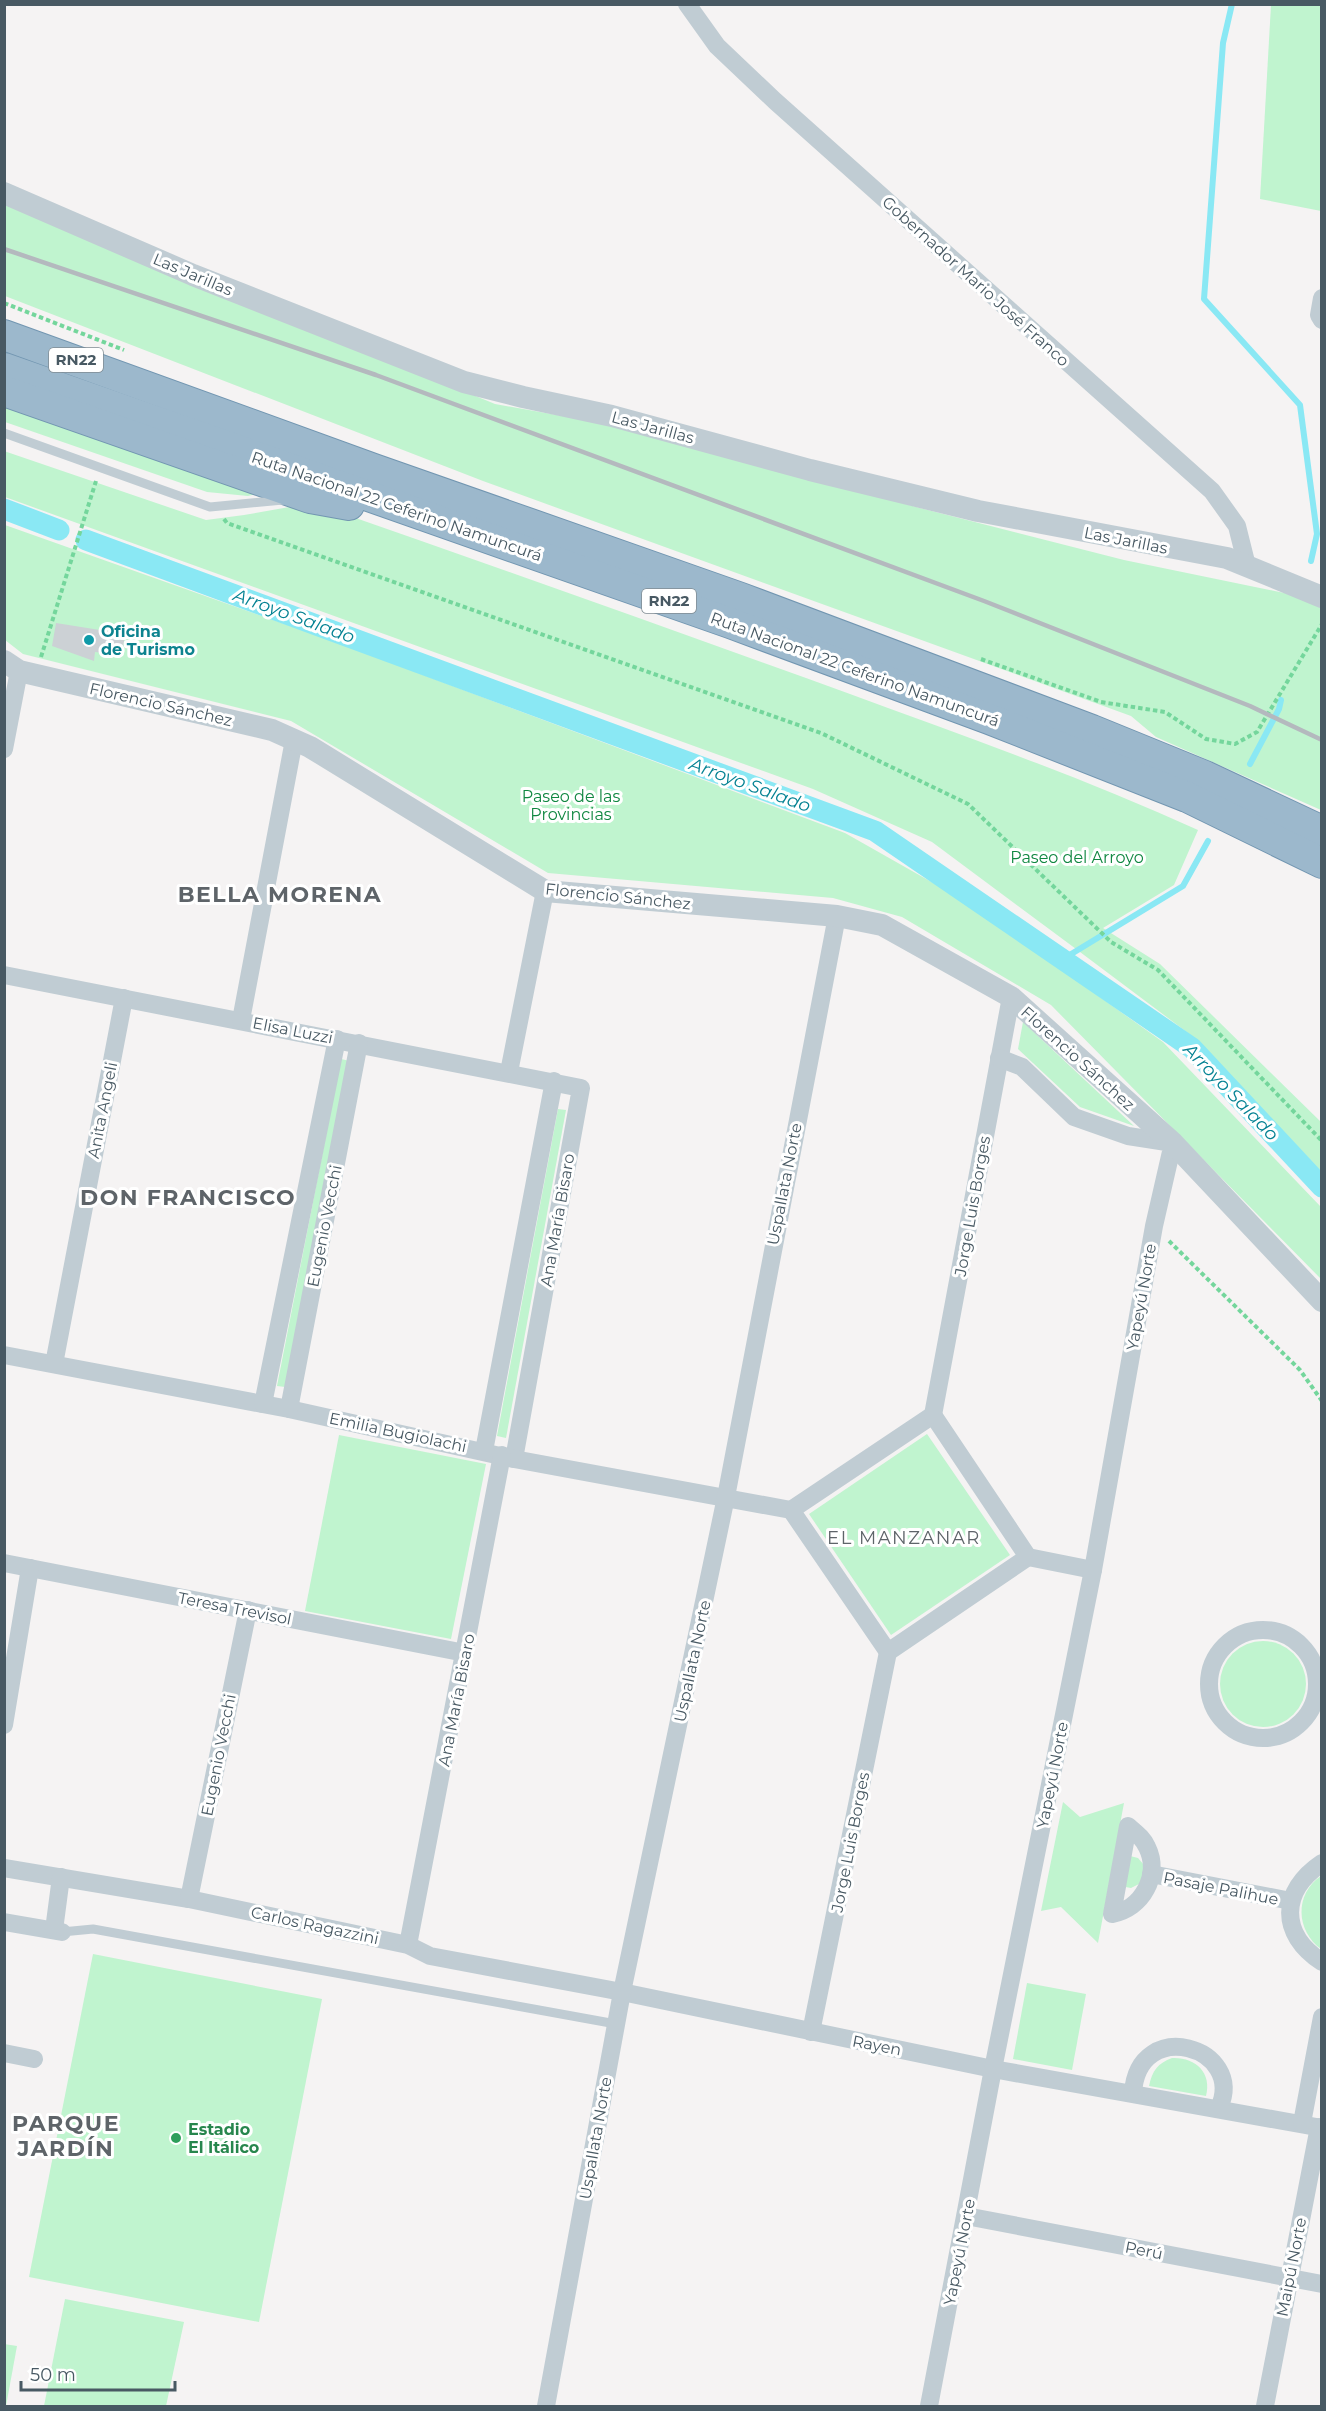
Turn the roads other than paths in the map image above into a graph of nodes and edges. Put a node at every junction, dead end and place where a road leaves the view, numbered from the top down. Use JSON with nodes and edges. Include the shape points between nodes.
{"nodes":[{"id":1,"x":687,"y":4,"type":"edge"},
{"id":2,"x":4,"y":193,"type":"edge"},
{"id":3,"x":1322,"y":298,"type":"edge"},
{"id":4,"x":1322,"y":320,"type":"edge"},
{"id":5,"x":4,"y":335,"type":"edge"},
{"id":6,"x":4,"y":368,"type":"edge"},
{"id":7,"x":4,"y":391,"type":"edge"},
{"id":8,"x":4,"y":433,"type":"edge"},
{"id":9,"x":310,"y":498,"type":"junction"},
{"id":10,"x":460,"y":528,"type":"junction"},
{"id":11,"x":1247,"y":566,"type":"junction"},
{"id":12,"x":1322,"y":597,"type":"edge"},
{"id":13,"x":20,"y":669,"type":"edge"},
{"id":14,"x":294,"y":740,"type":"junction"},
{"id":15,"x":4,"y":749,"type":"edge"},
{"id":16,"x":1322,"y":831,"type":"edge"},
{"id":17,"x":1322,"y":863,"type":"edge"},
{"id":18,"x":545,"y":891,"type":"junction"},
{"id":19,"x":837,"y":916,"type":"junction"},
{"id":20,"x":4,"y":975,"type":"edge"},
{"id":21,"x":1011,"y":997,"type":"junction"},
{"id":22,"x":124,"y":998,"type":"junction"},
{"id":23,"x":241,"y":1020,"type":"junction"},
{"id":24,"x":337,"y":1039,"type":"junction"},
{"id":25,"x":359,"y":1043,"type":"junction"},
{"id":26,"x":999,"y":1058,"type":"junction"},
{"id":27,"x":509,"y":1072,"type":"junction"},
{"id":28,"x":554,"y":1082,"type":"junction"},
{"id":29,"x":581,"y":1088,"type":"joint"},
{"id":30,"x":1173,"y":1143,"type":"junction"},
{"id":31,"x":1322,"y":1301,"type":"edge"},
{"id":32,"x":4,"y":1355,"type":"edge"},
{"id":33,"x":54,"y":1364,"type":"junction"},
{"id":34,"x":263,"y":1404,"type":"junction"},
{"id":35,"x":289,"y":1409,"type":"junction"},
{"id":36,"x":933,"y":1415,"type":"junction"},
{"id":37,"x":500,"y":1455,"type":"junction"},
{"id":38,"x":726,"y":1497,"type":"junction"},
{"id":39,"x":792,"y":1510,"type":"junction"},
{"id":40,"x":1028,"y":1557,"type":"junction"},
{"id":41,"x":4,"y":1563,"type":"edge"},
{"id":42,"x":30,"y":1568,"type":"junction"},
{"id":43,"x":1093,"y":1570,"type":"junction"},
{"id":44,"x":248,"y":1610,"type":"junction"},
{"id":45,"x":888,"y":1652,"type":"junction"},
{"id":46,"x":465,"y":1653,"type":"junction"},
{"id":47,"x":1319,"y":1689,"type":"edge"},
{"id":48,"x":4,"y":1725,"type":"edge"},
{"id":49,"x":1322,"y":1863,"type":"edge"},
{"id":50,"x":4,"y":1868,"type":"edge"},
{"id":51,"x":1151,"y":1874,"type":"dead end"},
{"id":52,"x":61,"y":1877,"type":"junction"},
{"id":53,"x":189,"y":1899,"type":"junction"},
{"id":54,"x":1291,"y":1901,"type":"junction"},
{"id":55,"x":4,"y":1922,"type":"edge"},
{"id":56,"x":58,"y":1931,"type":"junction"},
{"id":57,"x":408,"y":1945,"type":"junction"},
{"id":58,"x":1322,"y":1962,"type":"edge"},
{"id":59,"x":622,"y":1992,"type":"junction"},
{"id":60,"x":1322,"y":2017,"type":"edge"},
{"id":61,"x":616,"y":2024,"type":"junction"},
{"id":62,"x":811,"y":2032,"type":"junction"},
{"id":63,"x":4,"y":2053,"type":"edge"},
{"id":64,"x":33,"y":2059,"type":"dead end"},
{"id":65,"x":993,"y":2069,"type":"junction"},
{"id":66,"x":1133,"y":2093,"type":"junction"},
{"id":67,"x":1219,"y":2108,"type":"junction"},
{"id":68,"x":1314,"y":2126,"type":"edge"},
{"id":69,"x":966,"y":2216,"type":"junction"},
{"id":70,"x":1288,"y":2278,"type":"junction"},
{"id":71,"x":1322,"y":2284,"type":"edge"},
{"id":72,"x":546,"y":2406,"type":"edge"},
{"id":73,"x":929,"y":2406,"type":"edge"},
{"id":74,"x":1265,"y":2406,"type":"edge"}],
"edges":[{"from":1,"to":11,"type":"street","name":"Gobernador Mario José Franco","via":[[717,46],[775,101],[1212,491],[1237,526]]},
{"from":2,"to":11,"type":"street","name":"Las Jarillas","via":[[193,275],[464,381],[978,511],[1227,558]]},
{"from":3,"to":4,"type":"street"},
{"from":5,"to":16,"type":"highway","name":"Ruta Nacional 22 Ceferino Namuncurá","number":"RN22","via":[[752,602],[1092,730]]},
{"from":6,"to":10,"type":"highway","name":"Ruta Nacional 22 Ceferino Namuncurá","number":"RN22"},
{"from":7,"to":9,"type":"highway"},
{"from":8,"to":9,"type":"lane","via":[[210,507]]},
{"from":9,"to":10,"type":"highway"},
{"from":10,"to":17,"type":"highway","name":"Ruta Nacional 22 Ceferino Namuncurá","number":"RN22","via":[[989,719],[1187,797]]},
{"from":11,"to":12,"type":"street","name":"Las Jarillas"},
{"from":13,"to":14,"type":"street","name":"Florencio Sánchez","via":[[272,730]]},
{"from":13,"to":15,"type":"street"},
{"from":14,"to":18,"type":"street","name":"Florencio Sánchez"},
{"from":14,"to":23,"type":"street"},
{"from":18,"to":19,"type":"street","name":"Florencio Sánchez"},
{"from":18,"to":27,"type":"street"},
{"from":19,"to":21,"type":"street","name":"Florencio Sánchez","via":[[882,925]]},
{"from":19,"to":38,"type":"street","name":"Uspallata Norte"},
{"from":20,"to":22,"type":"street","name":"Elisa Luzzi"},
{"from":21,"to":26,"type":"street","name":"Jorge Luis Borges"},
{"from":21,"to":30,"type":"street","name":"Florencio Sánchez"},
{"from":22,"to":23,"type":"street","name":"Elisa Luzzi"},
{"from":22,"to":33,"type":"street","name":"Anita Angeli"},
{"from":23,"to":24,"type":"street","name":"Elisa Luzzi"},
{"from":24,"to":25,"type":"street","name":"Elisa Luzzi"},
{"from":24,"to":34,"type":"street","name":"Eugenio Vecchi"},
{"from":25,"to":27,"type":"street","name":"Elisa Luzzi"},
{"from":25,"to":35,"type":"street","name":"Eugenio Vecchi"},
{"from":26,"to":30,"type":"street","name":"Florencio Sánchez","via":[[1023,1067],[1074,1117],[1128,1136]]},
{"from":26,"to":36,"type":"street","name":"Jorge Luis Borges"},
{"from":27,"to":28,"type":"street","name":"Elisa Luzzi"},
{"from":28,"to":29,"type":"street","name":"Elisa Luzzi"},
{"from":28,"to":37,"type":"street","name":"Ana María Bisaro"},
{"from":29,"to":37,"type":"street","name":"Ana María Bisaro"},
{"from":30,"to":31,"type":"street","name":"Florencio Sánchez"},
{"from":30,"to":43,"type":"street","name":"Yapeyú Norte","via":[[1154,1226]]},
{"from":32,"to":33,"type":"street","name":"Emilia Bugiolachi"},
{"from":33,"to":34,"type":"street","name":"Emilia Bugiolachi"},
{"from":34,"to":35,"type":"street","name":"Emilia Bugiolachi"},
{"from":35,"to":37,"type":"street","name":"Emilia Bugiolachi"},
{"from":36,"to":39,"type":"street"},
{"from":36,"to":40,"type":"street"},
{"from":37,"to":38,"type":"street","name":"Emilia Bugiolachi"},
{"from":37,"to":46,"type":"street","name":"Ana María Bisaro"},
{"from":38,"to":39,"type":"street","name":"Emilia Bugiolachi"},
{"from":38,"to":59,"type":"street","name":"Uspallata Norte"},
{"from":39,"to":45,"type":"street"},
{"from":40,"to":43,"type":"street"},
{"from":40,"to":45,"type":"street"},
{"from":41,"to":42,"type":"street","name":"Teresa Trevisol"},
{"from":42,"to":44,"type":"street","name":"Teresa Trevisol"},
{"from":42,"to":48,"type":"street"},
{"from":43,"to":65,"type":"street","name":"Yapeyú Norte"},
{"from":44,"to":46,"type":"street","name":"Teresa Trevisol"},
{"from":44,"to":53,"type":"street","name":"Eugenio Vecchi"},
{"from":45,"to":62,"type":"street","name":"Jorge Luis Borges"},
{"from":46,"to":57,"type":"street","name":"Ana María Bisaro"},
{"from":47,"to":47,"type":"street","via":[[1315,1667],[1306,1651],[1277,1631],[1241,1634],[1215,1658],[1209,1675],[1209,1693],[1224,1723],[1253,1738],[1285,1734],[1299,1726],[1309,1714]]},
{"from":49,"to":54,"type":"street","via":[[1307,1873]]},
{"from":50,"to":52,"type":"street","name":"Carlos Ragazzini"},
{"from":51,"to":54,"type":"street","name":"Pasaje Palihue"},
{"from":52,"to":53,"type":"street","name":"Carlos Ragazzini"},
{"from":52,"to":56,"type":"street"},
{"from":53,"to":57,"type":"street","name":"Carlos Ragazzini"},
{"from":54,"to":58,"type":"street","via":[[1290,1922],[1296,1938]]},
{"from":55,"to":56,"type":"street"},
{"from":56,"to":61,"type":"lane","via":[[93,1929]]},
{"from":57,"to":59,"type":"street","name":"Carlos Ragazzini","via":[[430,1956]]},
{"from":59,"to":61,"type":"street","name":"Uspallata Norte"},
{"from":59,"to":62,"type":"street","name":"Rayen"},
{"from":60,"to":68,"type":"street","name":"Maipú Norte"},
{"from":61,"to":72,"type":"street","name":"Uspallata Norte"},
{"from":62,"to":65,"type":"street","name":"Rayen"},
{"from":63,"to":64,"type":"street"},
{"from":65,"to":66,"type":"street","name":"Rayen"},
{"from":65,"to":69,"type":"street","name":"Yapeyú Norte"},
{"from":66,"to":67,"type":"street","name":"Rayen"},
{"from":66,"to":67,"type":"street","via":[[1137,2072],[1145,2060],[1171,2046],[1186,2047],[1211,2060],[1220,2073],[1223,2087]]},
{"from":67,"to":68,"type":"street","name":"Rayen"},
{"from":68,"to":70,"type":"street","name":"Maipú Norte"},
{"from":69,"to":70,"type":"street","name":"Perú"},
{"from":69,"to":73,"type":"street","name":"Yapeyú Norte"},
{"from":70,"to":71,"type":"street","name":"Perú"},
{"from":70,"to":74,"type":"street","name":"Maipú Norte"}]}
